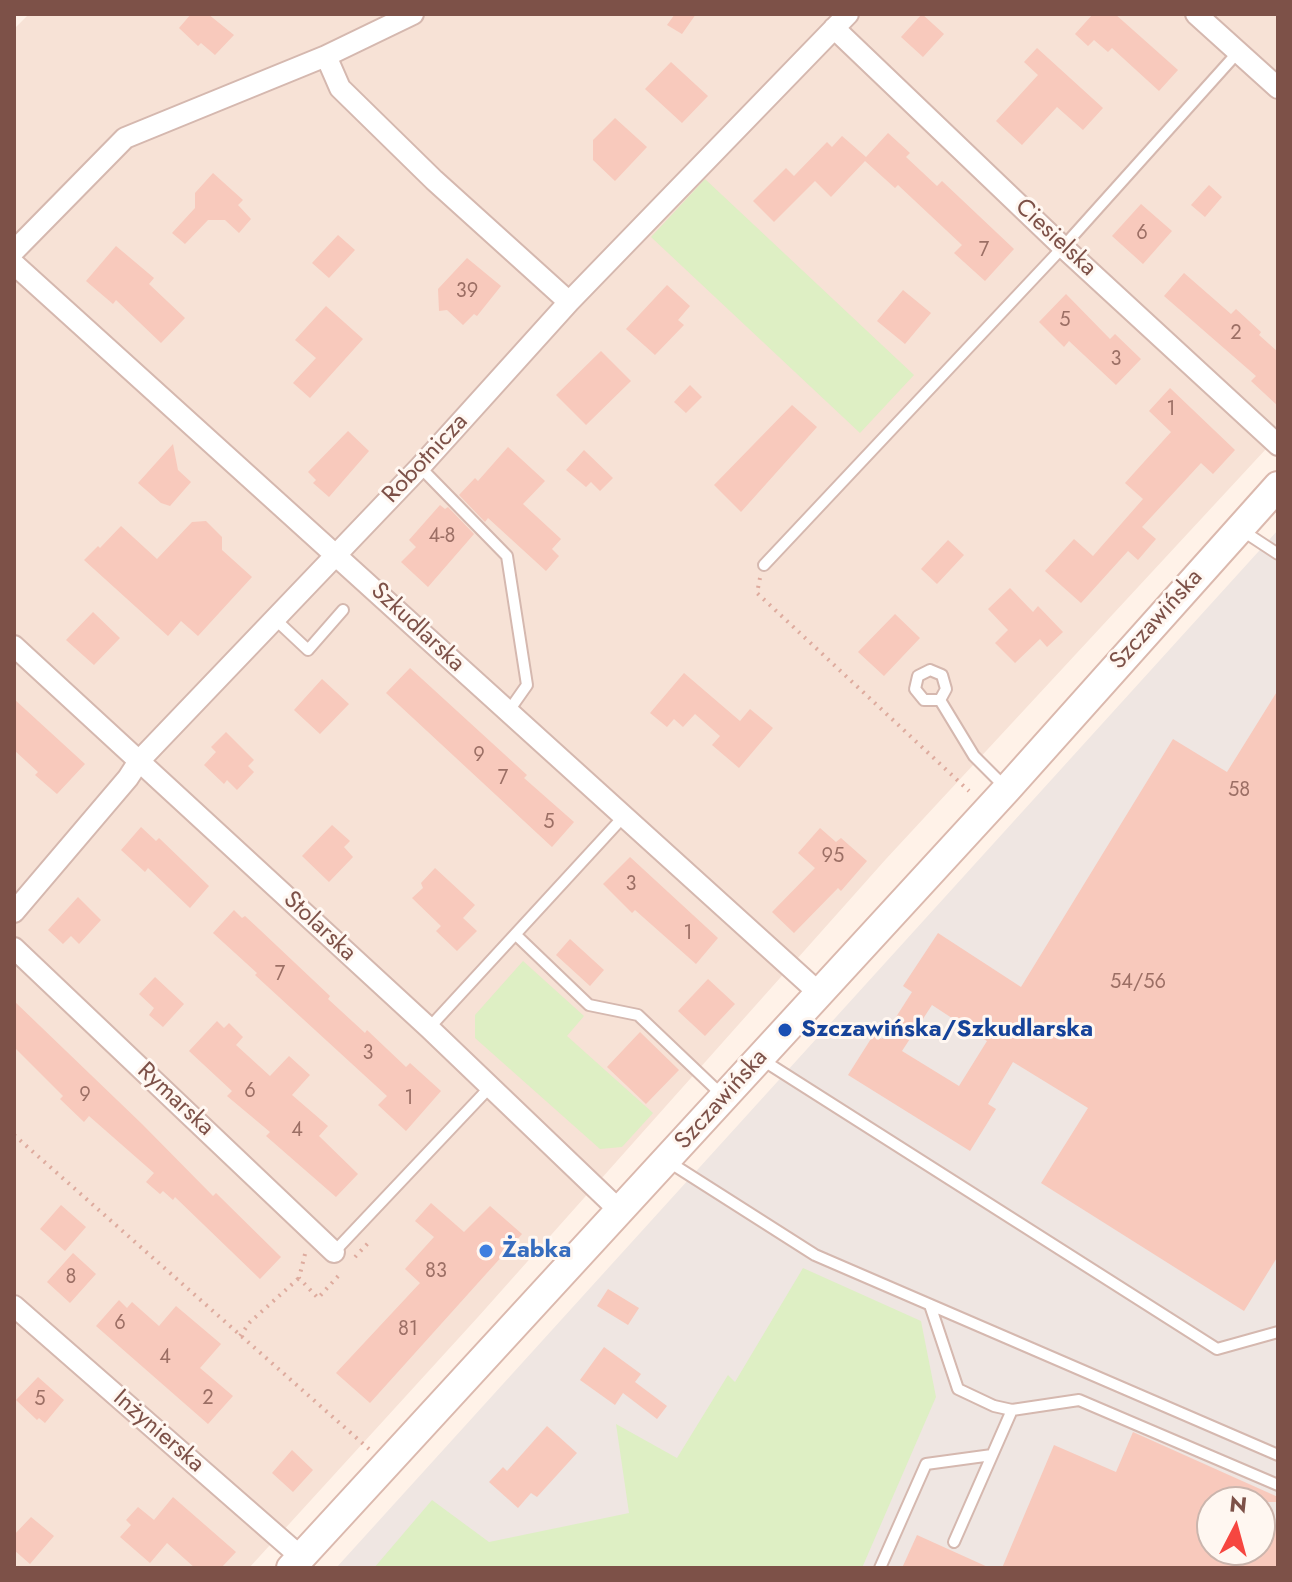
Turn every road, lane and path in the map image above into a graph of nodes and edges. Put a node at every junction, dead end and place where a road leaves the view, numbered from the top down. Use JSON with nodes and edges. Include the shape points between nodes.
{"nodes":[{"id":1,"x":413,"y":14,"type":"edge"},
{"id":2,"x":1196,"y":14,"type":"edge"},
{"id":3,"x":841,"y":21,"type":"edge"},
{"id":4,"x":1239,"y":51,"type":"junction"},
{"id":5,"x":326,"y":56,"type":"junction"},
{"id":6,"x":1278,"y":88,"type":"edge"},
{"id":7,"x":1063,"y":247,"type":"junction"},
{"id":8,"x":14,"y":251,"type":"edge"},
{"id":9,"x":14,"y":264,"type":"edge"},
{"id":10,"x":569,"y":302,"type":"junction"},
{"id":11,"x":1278,"y":445,"type":"edge"},
{"id":12,"x":420,"y":467,"type":"junction"},
{"id":13,"x":1278,"y":486,"type":"edge"},
{"id":14,"x":1239,"y":529,"type":"junction"},
{"id":15,"x":1278,"y":554,"type":"edge"},
{"id":16,"x":337,"y":555,"type":"junction"},
{"id":17,"x":764,"y":565,"type":"joint"},
{"id":18,"x":343,"y":610,"type":"dead end"},
{"id":19,"x":276,"y":620,"type":"junction"},
{"id":20,"x":14,"y":646,"type":"edge"},
{"id":21,"x":940,"y":700,"type":"dead end"},
{"id":22,"x":508,"y":712,"type":"junction"},
{"id":23,"x":139,"y":761,"type":"junction"},
{"id":24,"x":1007,"y":789,"type":"junction"},
{"id":25,"x":969,"y":791,"type":"dead end"},
{"id":26,"x":625,"y":815,"type":"junction"},
{"id":27,"x":14,"y":912,"type":"edge"},
{"id":28,"x":516,"y":935,"type":"junction"},
{"id":29,"x":14,"y":948,"type":"edge"},
{"id":30,"x":818,"y":992,"type":"junction"},
{"id":31,"x":429,"y":1028,"type":"junction"},
{"id":32,"x":759,"y":1058,"type":"junction"},
{"id":33,"x":490,"y":1087,"type":"junction"},
{"id":34,"x":724,"y":1096,"type":"junction"},
{"id":35,"x":14,"y":1135,"type":"edge"},
{"id":36,"x":667,"y":1161,"type":"junction"},
{"id":37,"x":620,"y":1211,"type":"junction"},
{"id":38,"x":314,"y":1232,"type":"junction"},
{"id":39,"x":371,"y":1240,"type":"dead end"},
{"id":40,"x":334,"y":1252,"type":"joint"},
{"id":41,"x":299,"y":1278,"type":"junction"},
{"id":42,"x":930,"y":1305,"type":"junction"},
{"id":43,"x":14,"y":1306,"type":"edge"},
{"id":44,"x":1278,"y":1332,"type":"edge"},
{"id":45,"x":240,"y":1336,"type":"junction"},
{"id":46,"x":1012,"y":1410,"type":"junction"},
{"id":47,"x":372,"y":1451,"type":"dead end"},
{"id":48,"x":992,"y":1455,"type":"junction"},
{"id":49,"x":1278,"y":1455,"type":"edge"},
{"id":50,"x":1278,"y":1485,"type":"edge"},
{"id":51,"x":954,"y":1542,"type":"dead end"},
{"id":52,"x":296,"y":1563,"type":"edge"},
{"id":53,"x":880,"y":1568,"type":"edge"}],
"edges":[{"from":1,"to":5,"type":"street"},
{"from":2,"to":4,"type":"street"},
{"from":3,"to":7,"type":"street","name":"Ciesielska"},
{"from":3,"to":10,"type":"street","name":"Robotnicza"},
{"from":4,"to":6,"type":"street"},
{"from":4,"to":7,"type":"lane"},
{"from":5,"to":8,"type":"street","via":[[125,138]]},
{"from":5,"to":10,"type":"street","via":[[340,88]]},
{"from":7,"to":11,"type":"street","name":"Ciesielska"},
{"from":7,"to":17,"type":"lane"},
{"from":9,"to":16,"type":"street","name":"Szkudlarska"},
{"from":10,"to":12,"type":"street","name":"Robotnicza"},
{"from":12,"to":16,"type":"street","name":"Robotnicza"},
{"from":12,"to":22,"type":"lane","via":[[507,556],[527,685]]},
{"from":13,"to":14,"type":"street","name":"Szczawińska"},
{"from":14,"to":15,"type":"lane"},
{"from":14,"to":24,"type":"street","name":"Szczawińska"},
{"from":16,"to":19,"type":"street","name":"Robotnicza"},
{"from":16,"to":22,"type":"street","name":"Szkudlarska"},
{"from":17,"to":25,"type":"path","via":[[757,593]]},
{"from":18,"to":19,"type":"lane","via":[[308,650]]},
{"from":19,"to":23,"type":"street","name":"Robotnicza"},
{"from":20,"to":23,"type":"street","name":"Stolarska"},
{"from":21,"to":24,"type":"lane","via":[[974,756]]},
{"from":22,"to":26,"type":"street","name":"Szkudlarska"},
{"from":23,"to":27,"type":"street","name":"Robotnicza"},
{"from":23,"to":31,"type":"street","name":"Stolarska"},
{"from":24,"to":30,"type":"street","name":"Szczawińska"},
{"from":26,"to":28,"type":"lane"},
{"from":26,"to":30,"type":"street","name":"Szkudlarska"},
{"from":28,"to":31,"type":"lane"},
{"from":28,"to":34,"type":"lane","via":[[589,1005],[638,1015]]},
{"from":29,"to":38,"type":"street","name":"Rymarska"},
{"from":30,"to":32,"type":"street","name":"Szczawińska"},
{"from":31,"to":33,"type":"street","name":"Stolarska"},
{"from":32,"to":34,"type":"street","name":"Szczawińska"},
{"from":32,"to":44,"type":"lane","via":[[1217,1349]]},
{"from":33,"to":37,"type":"street","name":"Stolarska"},
{"from":33,"to":40,"type":"lane"},
{"from":34,"to":36,"type":"street","name":"Szczawińska"},
{"from":35,"to":45,"type":"path"},
{"from":36,"to":37,"type":"street","name":"Szczawińska"},
{"from":36,"to":42,"type":"lane","via":[[815,1255]]},
{"from":37,"to":52,"type":"street","name":"Szczawińska"},
{"from":38,"to":40,"type":"street","name":"Rymarska"},
{"from":38,"to":41,"type":"path","via":[[307,1240]]},
{"from":39,"to":41,"type":"path","via":[[318,1298]]},
{"from":41,"to":45,"type":"path"},
{"from":42,"to":46,"type":"lane","via":[[958,1389]]},
{"from":42,"to":49,"type":"lane"},
{"from":43,"to":52,"type":"street","name":"Inżynierska"},
{"from":45,"to":47,"type":"path"},
{"from":46,"to":48,"type":"lane"},
{"from":46,"to":50,"type":"lane","via":[[1079,1400]]},
{"from":48,"to":51,"type":"lane"},
{"from":48,"to":53,"type":"lane","via":[[926,1464]]}]}
